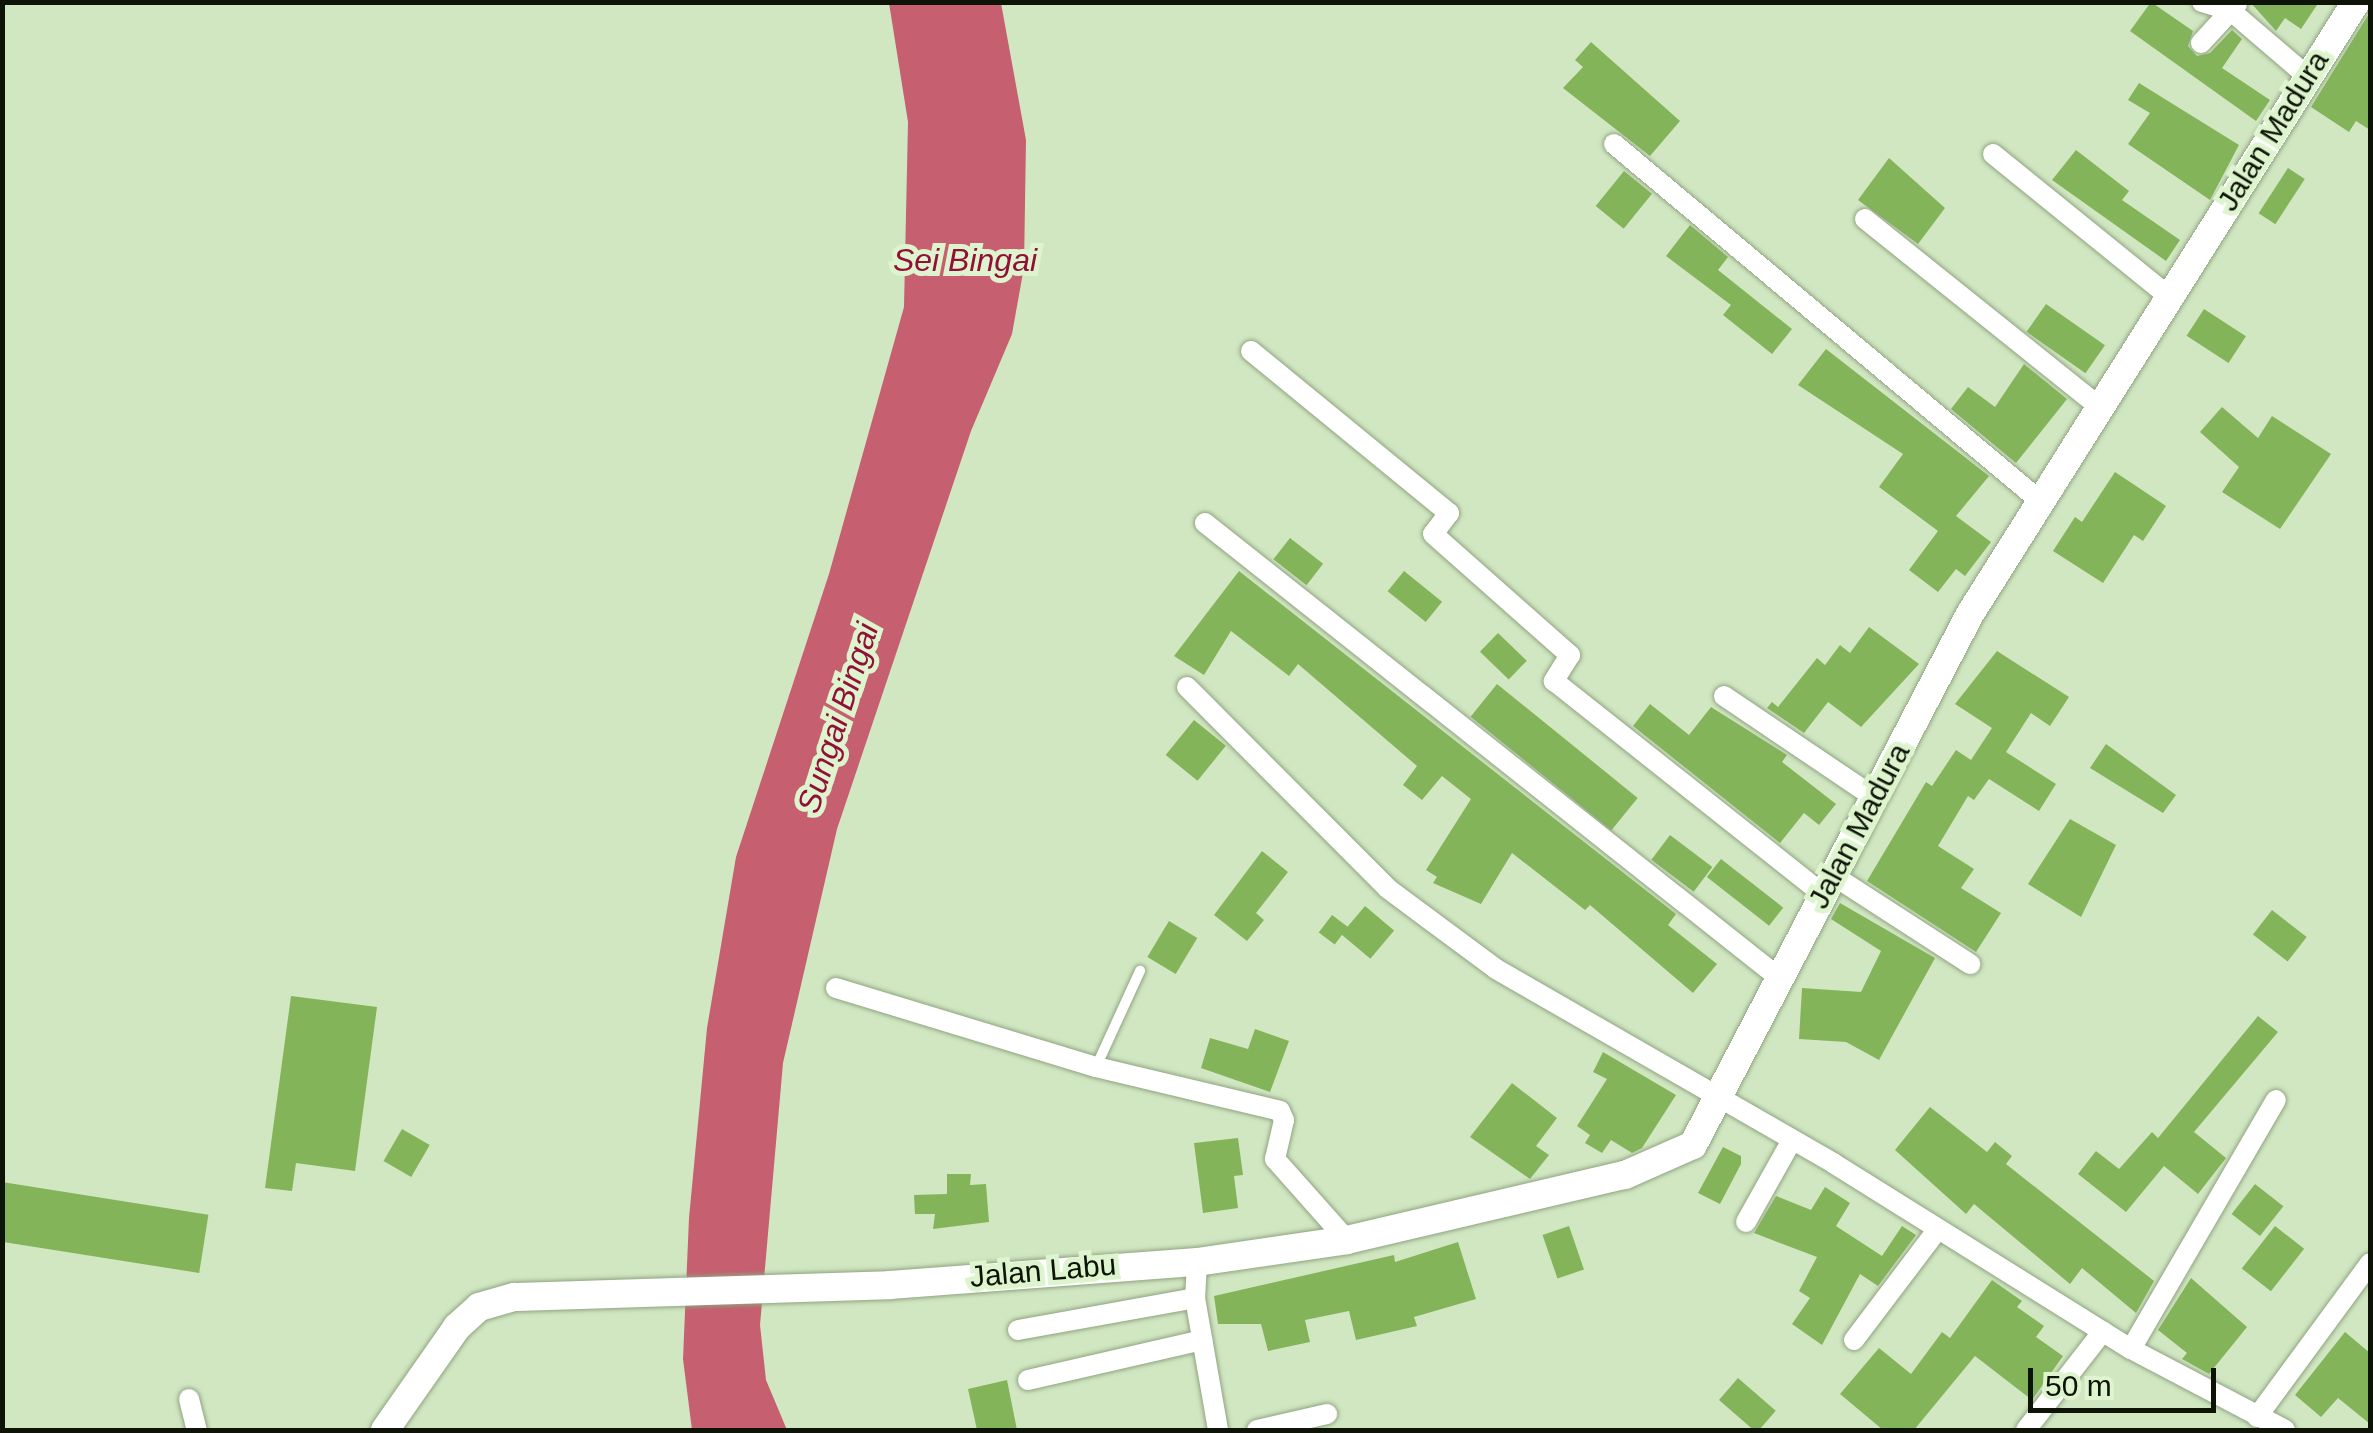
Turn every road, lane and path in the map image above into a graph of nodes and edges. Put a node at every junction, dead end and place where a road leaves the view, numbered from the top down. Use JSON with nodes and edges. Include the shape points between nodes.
{"nodes":[{"id":1,"x":2202,"y":2,"type":"edge"},
{"id":2,"x":2356,"y":2,"type":"edge"},
{"id":3,"x":2235,"y":7,"type":"edge"},
{"id":4,"x":2201,"y":43,"type":"dead end"},
{"id":5,"x":2306,"y":75,"type":"junction"},
{"id":6,"x":1614,"y":144,"type":"dead end"},
{"id":7,"x":1993,"y":154,"type":"dead end"},
{"id":8,"x":1865,"y":218,"type":"dead end"},
{"id":9,"x":2171,"y":298,"type":"junction"},
{"id":10,"x":1250,"y":351,"type":"dead end"},
{"id":11,"x":2101,"y":408,"type":"junction"},
{"id":12,"x":2040,"y":502,"type":"junction"},
{"id":13,"x":1205,"y":524,"type":"dead end"},
{"id":14,"x":1187,"y":687,"type":"dead end"},
{"id":15,"x":1724,"y":696,"type":"dead end"},
{"id":16,"x":1872,"y":796,"type":"junction"},
{"id":17,"x":1827,"y":885,"type":"junction"},
{"id":18,"x":1970,"y":964,"type":"dead end"},
{"id":19,"x":1140,"y":971,"type":"dead end"},
{"id":20,"x":1778,"y":977,"type":"junction"},
{"id":21,"x":836,"y":988,"type":"dead end"},
{"id":22,"x":1096,"y":1067,"type":"junction"},
{"id":23,"x":1718,"y":1095,"type":"junction"},
{"id":24,"x":2276,"y":1100,"type":"dead end"},
{"id":25,"x":1792,"y":1140,"type":"junction"},
{"id":26,"x":1746,"y":1222,"type":"dead end"},
{"id":27,"x":1938,"y":1229,"type":"junction"},
{"id":28,"x":1347,"y":1240,"type":"junction"},
{"id":29,"x":1197,"y":1262,"type":"junction"},
{"id":30,"x":2370,"y":1263,"type":"edge"},
{"id":31,"x":1195,"y":1298,"type":"junction"},
{"id":32,"x":1018,"y":1330,"type":"dead end"},
{"id":33,"x":2103,"y":1332,"type":"junction"},
{"id":34,"x":1202,"y":1340,"type":"junction"},
{"id":35,"x":1854,"y":1340,"type":"dead end"},
{"id":36,"x":2131,"y":1349,"type":"junction"},
{"id":37,"x":1028,"y":1380,"type":"dead end"},
{"id":38,"x":190,"y":1399,"type":"dead end"},
{"id":39,"x":1327,"y":1414,"type":"dead end"},
{"id":40,"x":2257,"y":1418,"type":"junction"},
{"id":41,"x":197,"y":1430,"type":"edge"},
{"id":42,"x":384,"y":1430,"type":"edge"},
{"id":43,"x":1218,"y":1430,"type":"edge"},
{"id":44,"x":1257,"y":1430,"type":"edge"},
{"id":45,"x":2026,"y":1430,"type":"edge"},
{"id":46,"x":2284,"y":1430,"type":"edge"}],
"edges":[{"from":1,"to":3,"type":"street"},
{"from":2,"to":5,"type":"street","name":"Jalan Madura"},
{"from":3,"to":4,"type":"street"},
{"from":3,"to":5,"type":"street"},
{"from":5,"to":9,"type":"street","name":"Jalan Madura"},
{"from":6,"to":12,"type":"street"},
{"from":7,"to":9,"type":"street"},
{"from":8,"to":11,"type":"street"},
{"from":9,"to":11,"type":"street","name":"Jalan Madura"},
{"from":10,"to":17,"type":"street","via":[[1450,512],[1433,534],[1570,654],[1554,681]]},
{"from":11,"to":12,"type":"street","name":"Jalan Madura"},
{"from":12,"to":16,"type":"street","name":"Jalan Madura","via":[[1970,614]]},
{"from":13,"to":20,"type":"street"},
{"from":14,"to":23,"type":"street","via":[[1387,888],[1524,988]]},
{"from":15,"to":16,"type":"street"},
{"from":16,"to":17,"type":"street","name":"Jalan Madura"},
{"from":17,"to":18,"type":"street"},
{"from":17,"to":20,"type":"street","name":"Jalan Madura"},
{"from":19,"to":22,"type":"lane"},
{"from":20,"to":23,"type":"street","name":"Jalan Madura"},
{"from":21,"to":22,"type":"street"},
{"from":22,"to":28,"type":"street","via":[[1280,1111],[1275,1159]]},
{"from":23,"to":25,"type":"street"},
{"from":23,"to":28,"type":"street","name":"Jalan Labu","via":[[1693,1145],[1625,1175]]},
{"from":24,"to":36,"type":"street"},
{"from":25,"to":26,"type":"street"},
{"from":25,"to":27,"type":"street"},
{"from":27,"to":33,"type":"street"},
{"from":27,"to":35,"type":"street"},
{"from":28,"to":29,"type":"street","name":"Jalan Labu"},
{"from":29,"to":31,"type":"street"},
{"from":29,"to":42,"type":"street","name":"Jalan Labu","via":[[890,1285],[515,1297],[479,1306],[430,1360]]},
{"from":30,"to":40,"type":"street"},
{"from":31,"to":32,"type":"street"},
{"from":31,"to":34,"type":"street"},
{"from":33,"to":36,"type":"street"},
{"from":33,"to":45,"type":"street"},
{"from":34,"to":37,"type":"street"},
{"from":34,"to":43,"type":"street"},
{"from":36,"to":40,"type":"street"},
{"from":38,"to":41,"type":"street"},
{"from":39,"to":44,"type":"street"},
{"from":40,"to":46,"type":"street"}]}
